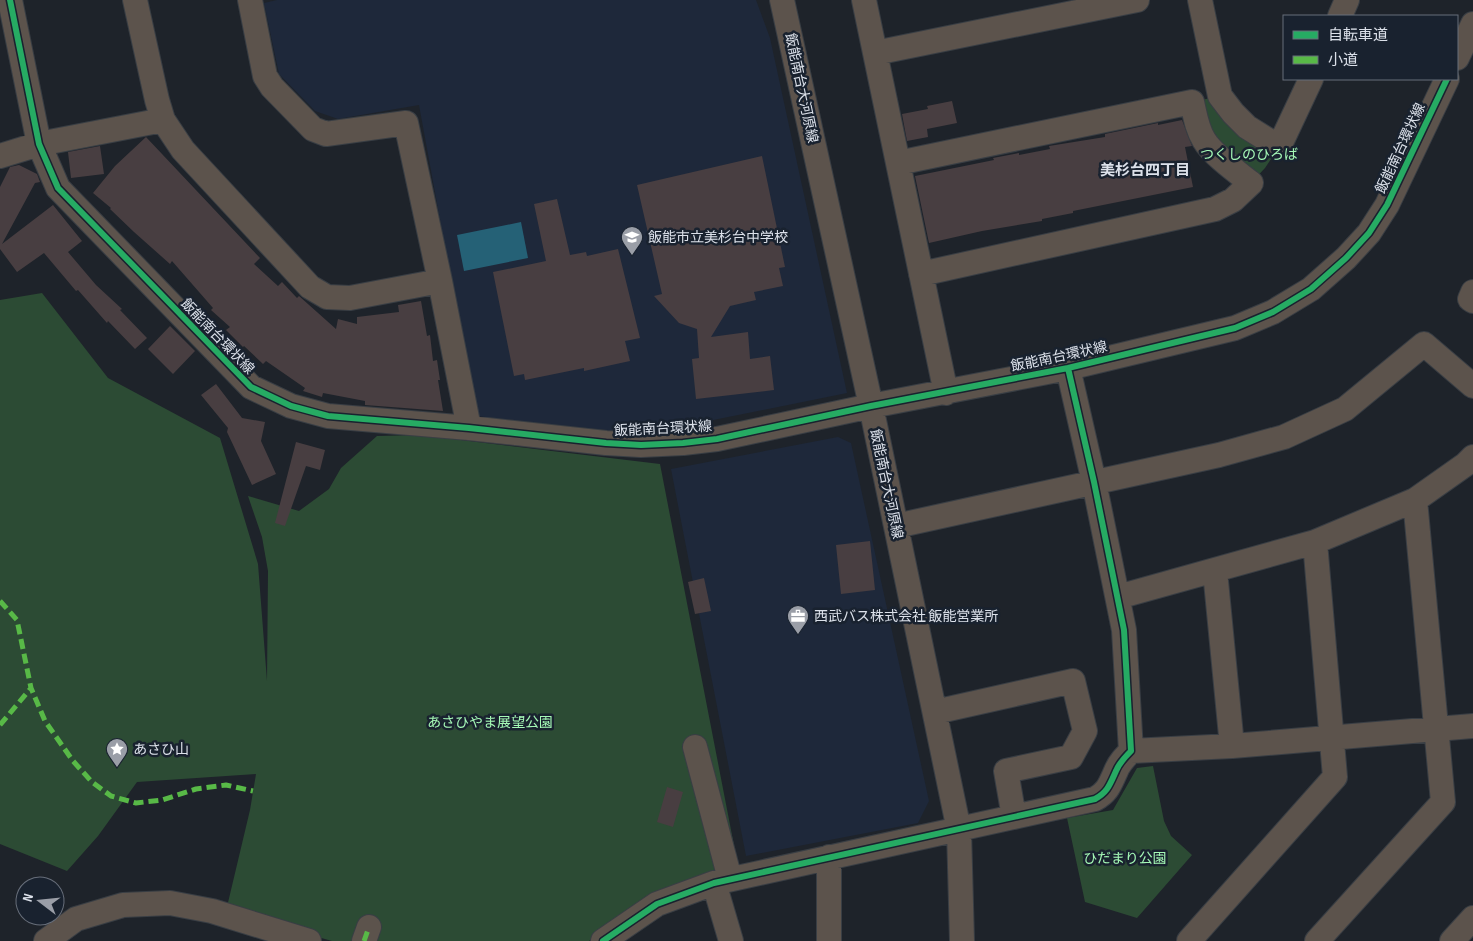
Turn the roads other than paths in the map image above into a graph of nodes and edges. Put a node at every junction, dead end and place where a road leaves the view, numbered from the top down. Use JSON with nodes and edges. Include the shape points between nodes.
{"nodes":[{"id":1,"x":10,"y":0,"type":"edge"},
{"id":2,"x":135,"y":0,"type":"edge"},
{"id":3,"x":250,"y":0,"type":"edge"},
{"id":4,"x":782,"y":0,"type":"edge"},
{"id":5,"x":864,"y":0,"type":"edge"},
{"id":6,"x":1137,"y":0,"type":"edge"},
{"id":7,"x":1200,"y":0,"type":"edge"},
{"id":8,"x":1347,"y":0,"type":"edge"},
{"id":9,"x":1340,"y":15,"type":"edge"},
{"id":10,"x":1473,"y":24,"type":"edge"},
{"id":11,"x":875,"y":53,"type":"junction"},
{"id":12,"x":1458,"y":56,"type":"edge"},
{"id":13,"x":1311,"y":80,"type":"edge"},
{"id":14,"x":1447,"y":80,"type":"edge"},
{"id":15,"x":163,"y":120,"type":"junction"},
{"id":16,"x":39,"y":144,"type":"junction"},
{"id":17,"x":0,"y":156,"type":"edge"},
{"id":18,"x":898,"y":163,"type":"junction"},
{"id":19,"x":921,"y":274,"type":"junction"},
{"id":20,"x":440,"y":281,"type":"junction"},
{"id":21,"x":1473,"y":292,"type":"edge"},
{"id":22,"x":1473,"y":301,"type":"edge"},
{"id":23,"x":1068,"y":368,"type":"junction"},
{"id":24,"x":1473,"y":386,"type":"edge"},
{"id":25,"x":946,"y":393,"type":"junction"},
{"id":26,"x":871,"y":406,"type":"junction"},
{"id":27,"x":469,"y":428,"type":"junction"},
{"id":28,"x":1473,"y":457,"type":"edge"},
{"id":29,"x":1094,"y":482,"type":"junction"},
{"id":30,"x":1415,"y":500,"type":"junction"},
{"id":31,"x":896,"y":526,"type":"junction"},
{"id":32,"x":1314,"y":542,"type":"junction"},
{"id":33,"x":1215,"y":571,"type":"junction"},
{"id":34,"x":1118,"y":597,"type":"junction"},
{"id":35,"x":935,"y":712,"type":"junction"},
{"id":36,"x":1473,"y":726,"type":"edge"},
{"id":37,"x":1435,"y":729,"type":"junction"},
{"id":38,"x":1332,"y":738,"type":"junction"},
{"id":39,"x":1232,"y":746,"type":"junction"},
{"id":40,"x":696,"y":747,"type":"dead end"},
{"id":41,"x":1131,"y":751,"type":"junction"},
{"id":42,"x":1014,"y":817,"type":"junction"},
{"id":43,"x":959,"y":830,"type":"junction"},
{"id":44,"x":829,"y":857,"type":"junction"},
{"id":45,"x":722,"y":881,"type":"junction"},
{"id":46,"x":1473,"y":918,"type":"edge"},
{"id":47,"x":46,"y":941,"type":"edge"},
{"id":48,"x":309,"y":941,"type":"edge"},
{"id":49,"x":603,"y":941,"type":"edge"},
{"id":50,"x":732,"y":941,"type":"edge"},
{"id":51,"x":829,"y":941,"type":"edge"},
{"id":52,"x":962,"y":941,"type":"edge"},
{"id":53,"x":1189,"y":941,"type":"edge"},
{"id":54,"x":1317,"y":941,"type":"edge"},
{"id":55,"x":1452,"y":941,"type":"edge"}],
"edges":[{"from":1,"to":16,"type":"street","name":"飯能南台環状線"},
{"from":2,"to":15,"type":"street"},
{"from":3,"to":20,"type":"street","via":[[265,76],[312,129],[326,134],[406,123]]},
{"from":4,"to":26,"type":"street","name":"飯能南台大河原線"},
{"from":5,"to":11,"type":"street"},
{"from":6,"to":11,"type":"street"},
{"from":7,"to":13,"type":"street","via":[[1220,96],[1247,127],[1279,147]]},
{"from":8,"to":9,"type":"street"},
{"from":10,"to":12,"type":"street"},
{"from":11,"to":18,"type":"street"},
{"from":14,"to":23,"type":"street","name":"飯能南台環状線","via":[[1387,205],[1346,258],[1310,289],[1273,312],[1235,328]]},
{"from":15,"to":16,"type":"street"},
{"from":15,"to":20,"type":"street","via":[[183,150],[310,287],[327,297],[350,298]]},
{"from":16,"to":17,"type":"street"},
{"from":16,"to":27,"type":"street","name":"飯能南台環状線","via":[[58,188],[251,387],[291,406],[328,416]]},
{"from":18,"to":19,"type":"street"},
{"from":18,"to":19,"type":"street","via":[[1192,102],[1204,141],[1251,183],[1234,200],[1215,209]]},
{"from":19,"to":25,"type":"street"},
{"from":20,"to":27,"type":"street"},
{"from":21,"to":22,"type":"street","via":[[1470,299]]},
{"from":23,"to":25,"type":"street","name":"飯能南台環状線"},
{"from":23,"to":29,"type":"street"},
{"from":24,"to":29,"type":"street","via":[[1424,344],[1346,409],[1284,437],[1219,455]]},
{"from":25,"to":26,"type":"street","name":"飯能南台環状線"},
{"from":26,"to":27,"type":"street","name":"飯能南台環状線","via":[[717,439],[683,443],[606,443]]},
{"from":26,"to":31,"type":"street","name":"飯能南台大河原線"},
{"from":28,"to":30,"type":"street"},
{"from":29,"to":31,"type":"street"},
{"from":29,"to":34,"type":"street"},
{"from":30,"to":32,"type":"street"},
{"from":30,"to":37,"type":"street"},
{"from":31,"to":35,"type":"street","name":"飯能南台大河原線"},
{"from":32,"to":33,"type":"street"},
{"from":32,"to":38,"type":"street"},
{"from":33,"to":34,"type":"street"},
{"from":33,"to":39,"type":"street"},
{"from":34,"to":41,"type":"street","via":[[1124,630]]},
{"from":35,"to":42,"type":"street","via":[[1073,681],[1085,731],[1071,757],[1006,770]]},
{"from":35,"to":43,"type":"street","name":"飯能南台大河原線"},
{"from":36,"to":37,"type":"street"},
{"from":37,"to":38,"type":"street"},
{"from":37,"to":54,"type":"street","via":[[1443,802]]},
{"from":38,"to":39,"type":"street"},
{"from":38,"to":53,"type":"street","via":[[1335,777]]},
{"from":39,"to":41,"type":"street"},
{"from":40,"to":45,"type":"street"},
{"from":41,"to":42,"type":"street","via":[[1121,762],[1103,795]]},
{"from":42,"to":43,"type":"street"},
{"from":43,"to":44,"type":"street"},
{"from":43,"to":52,"type":"street","name":"飯能南台大河原線"},
{"from":44,"to":45,"type":"street"},
{"from":44,"to":51,"type":"street"},
{"from":45,"to":49,"type":"street","via":[[657,904]]},
{"from":45,"to":50,"type":"street"},
{"from":46,"to":55,"type":"street"},
{"from":47,"to":48,"type":"street","via":[[76,919],[123,905],[170,903],[212,911]]}]}
